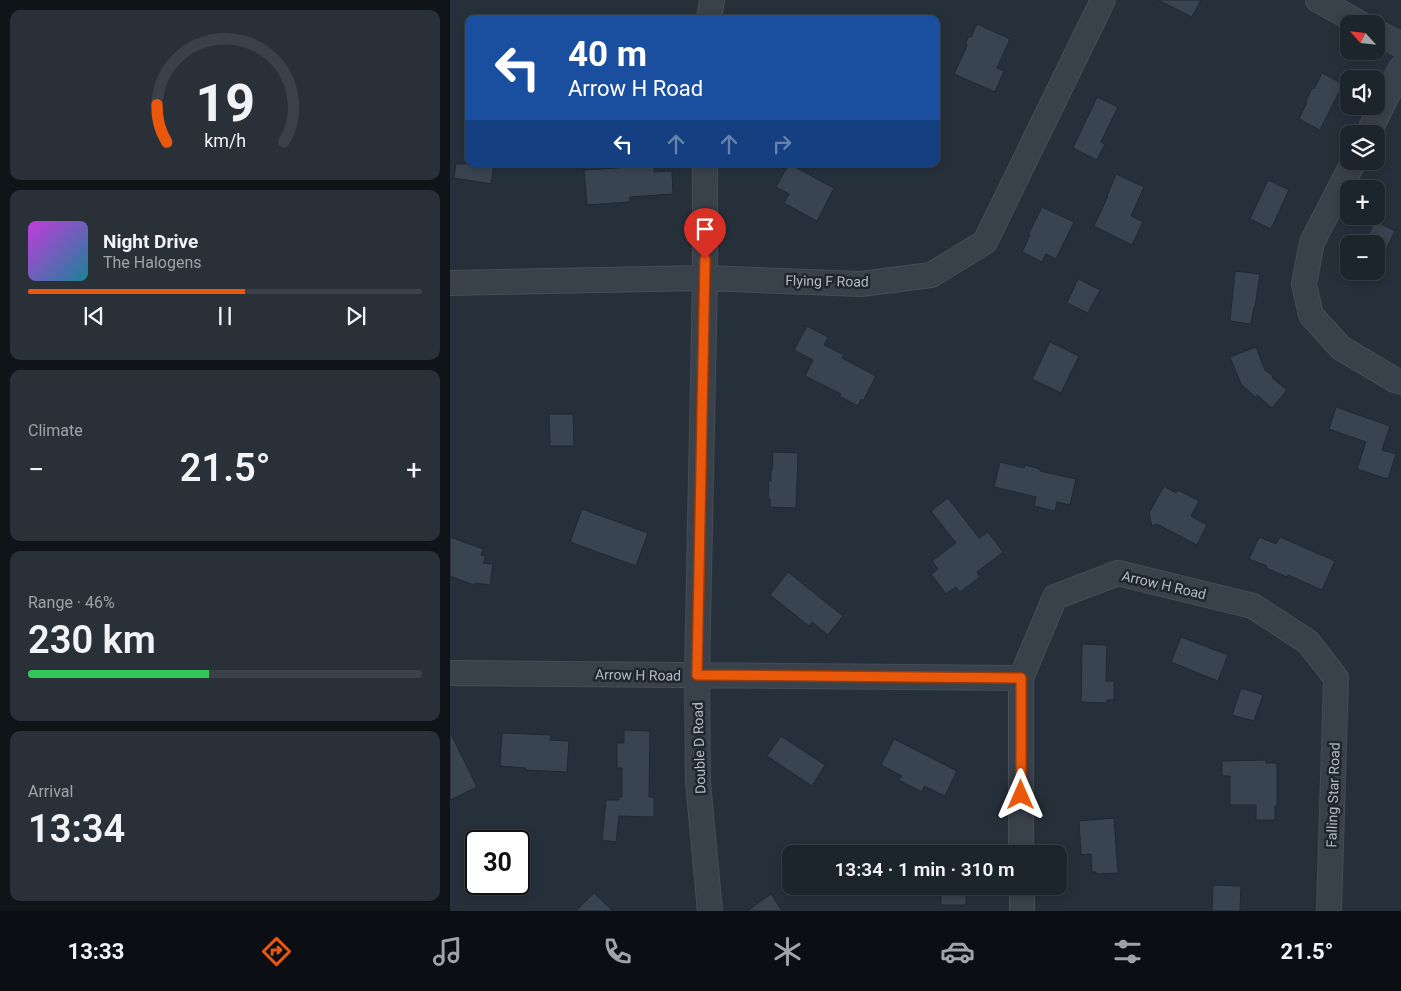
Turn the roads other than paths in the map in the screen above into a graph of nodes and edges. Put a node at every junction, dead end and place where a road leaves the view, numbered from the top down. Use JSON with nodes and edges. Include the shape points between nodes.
{"nodes":[{"id":1,"x":712,"y":0,"type":"edge"},
{"id":2,"x":1104,"y":0,"type":"edge"},
{"id":3,"x":1318,"y":0,"type":"edge"},
{"id":4,"x":710,"y":15,"type":"edge"},
{"id":5,"x":1346,"y":15,"type":"edge"},
{"id":6,"x":1385,"y":37,"type":"edge"},
{"id":7,"x":1401,"y":46,"type":"edge"},
{"id":8,"x":1401,"y":68,"type":"edge"},
{"id":9,"x":1372,"y":125,"type":"edge"},
{"id":10,"x":705,"y":167,"type":"edge"},
{"id":11,"x":1349,"y":170,"type":"edge"},
{"id":12,"x":705,"y":278,"type":"junction"},
{"id":13,"x":450,"y":283,"type":"edge"},
{"id":14,"x":1401,"y":382,"type":"edge"},
{"id":15,"x":450,"y":673,"type":"edge"},
{"id":16,"x":697,"y":675,"type":"junction"},
{"id":17,"x":1021,"y":678,"type":"junction"},
{"id":18,"x":1336,"y":678,"type":"joint"},
{"id":19,"x":1022,"y":845,"type":"edge"},
{"id":20,"x":1022,"y":895,"type":"edge"},
{"id":21,"x":710,"y":911,"type":"edge"},
{"id":22,"x":1022,"y":911,"type":"edge"},
{"id":23,"x":1329,"y":911,"type":"edge"}],
"edges":[{"from":1,"to":4,"type":"street"},
{"from":2,"to":12,"type":"street","name":"Flying F Road","via":[[985,242],[931,274],[861,284]]},
{"from":3,"to":5,"type":"street"},
{"from":6,"to":7,"type":"street"},
{"from":8,"to":9,"type":"street"},
{"from":10,"to":12,"type":"street","name":"Double D Road"},
{"from":11,"to":14,"type":"street","via":[[1312,242],[1304,284],[1311,315],[1341,348]]},
{"from":12,"to":13,"type":"street","name":"Flying F Road"},
{"from":12,"to":16,"type":"street","name":"Double D Road"},
{"from":15,"to":16,"type":"street","name":"Arrow H Road"},
{"from":16,"to":17,"type":"street","name":"Arrow H Road"},
{"from":16,"to":21,"type":"street","name":"Double D Road","via":[[698,782]]},
{"from":17,"to":18,"type":"street","name":"Arrow H Road","via":[[1054,598],[1118,573],[1253,606],[1308,642]]},
{"from":17,"to":19,"type":"street"},
{"from":18,"to":23,"type":"street","name":"Falling Star Road"},
{"from":20,"to":22,"type":"street"}]}
